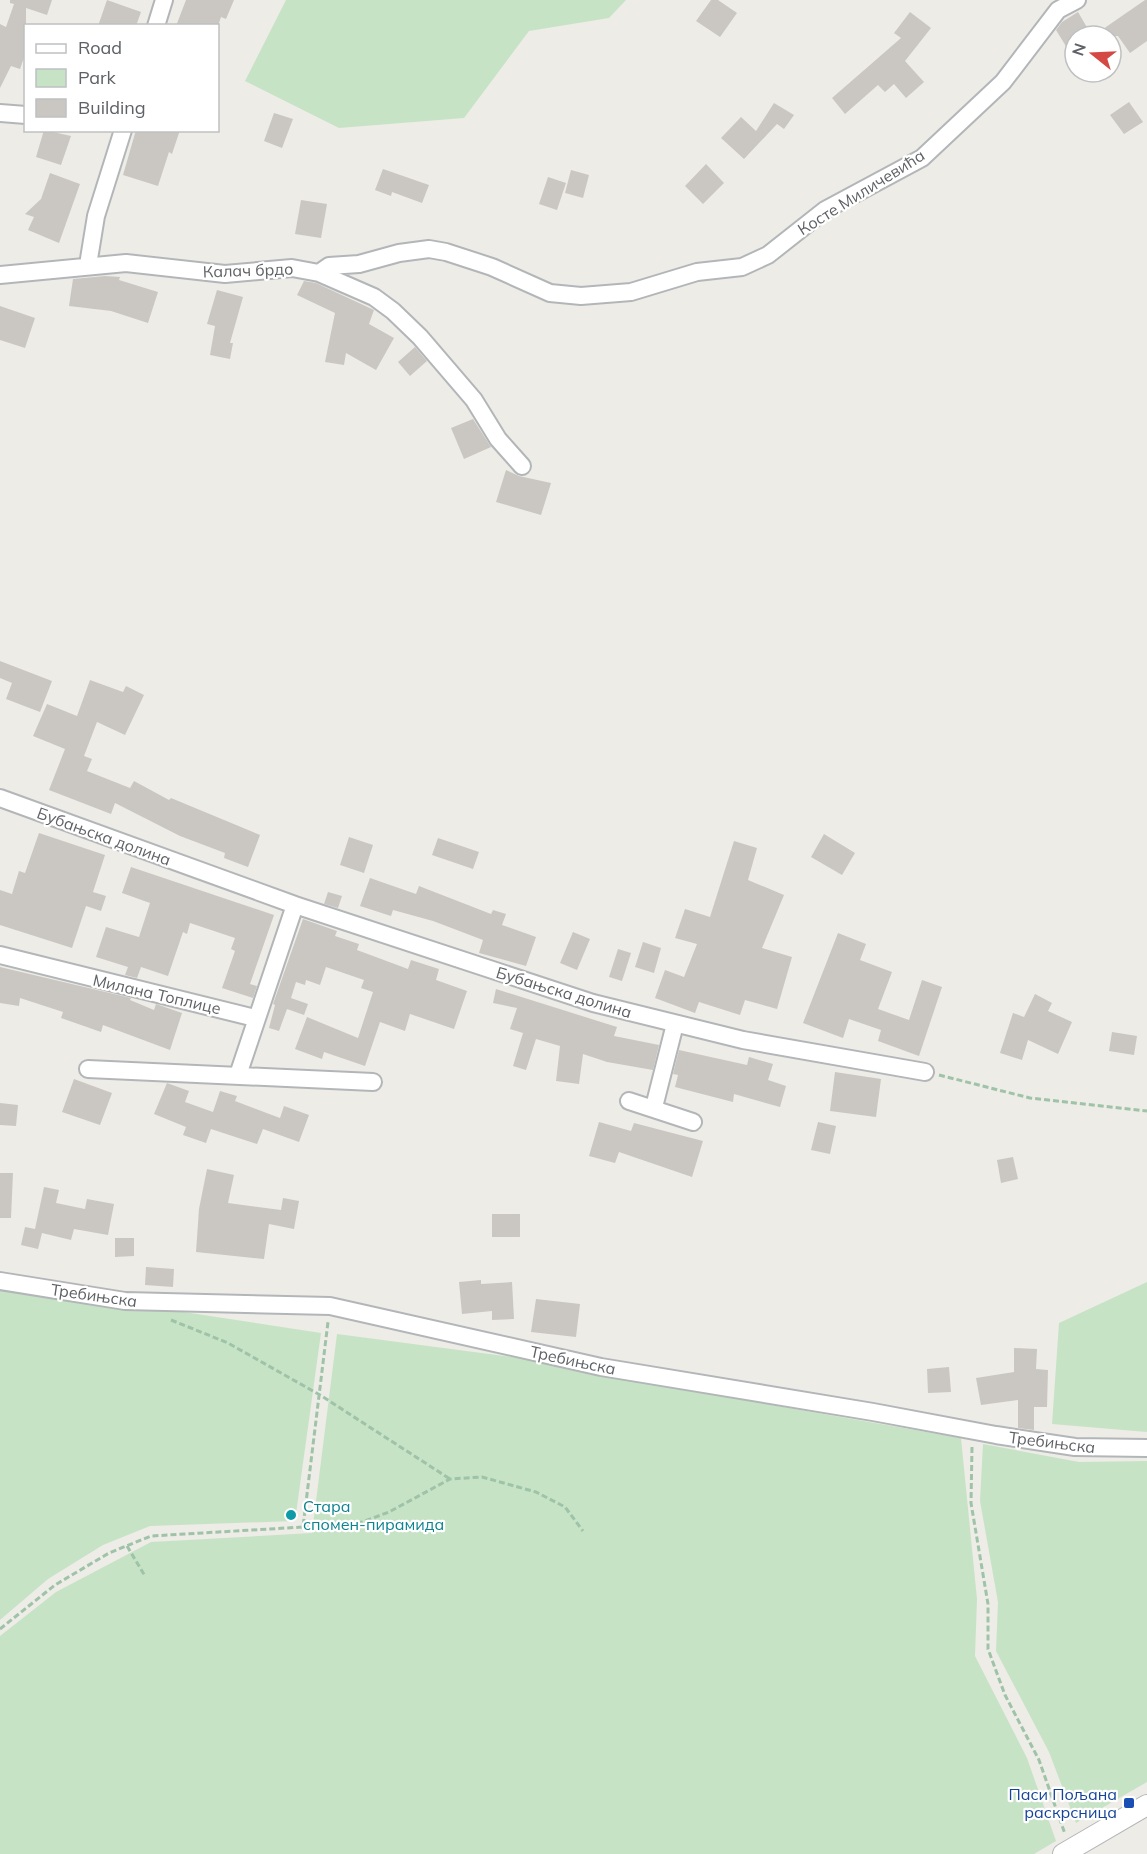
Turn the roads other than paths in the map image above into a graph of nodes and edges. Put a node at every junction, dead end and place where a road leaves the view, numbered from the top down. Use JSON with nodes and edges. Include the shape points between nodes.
{"nodes":[{"id":1,"x":164,"y":0,"type":"edge"},
{"id":2,"x":1077,"y":0,"type":"edge"},
{"id":3,"x":157,"y":24,"type":"edge"},
{"id":4,"x":0,"y":113,"type":"edge"},
{"id":5,"x":24,"y":115,"type":"edge"},
{"id":6,"x":122,"y":132,"type":"edge"},
{"id":7,"x":88,"y":265,"type":"junction"},
{"id":8,"x":319,"y":273,"type":"junction"},
{"id":9,"x":0,"y":275,"type":"edge"},
{"id":10,"x":522,"y":466,"type":"dead end"},
{"id":11,"x":0,"y":798,"type":"edge"},
{"id":12,"x":295,"y":905,"type":"junction"},
{"id":13,"x":0,"y":955,"type":"edge"},
{"id":14,"x":255,"y":1018,"type":"junction"},
{"id":15,"x":675,"y":1024,"type":"junction"},
{"id":16,"x":88,"y":1069,"type":"dead end"},
{"id":17,"x":925,"y":1072,"type":"road end"},
{"id":18,"x":237,"y":1075,"type":"junction"},
{"id":19,"x":373,"y":1082,"type":"dead end"},
{"id":20,"x":630,"y":1101,"type":"dead end"},
{"id":21,"x":654,"y":1107,"type":"junction"},
{"id":22,"x":693,"y":1122,"type":"dead end"},
{"id":23,"x":0,"y":1281,"type":"edge"},
{"id":24,"x":1147,"y":1448,"type":"edge"},
{"id":25,"x":1147,"y":1805,"type":"edge"},
{"id":26,"x":1070,"y":1852,"type":"edge"}],
"edges":[{"from":1,"to":3,"type":"street"},
{"from":2,"to":8,"type":"street","name":"Косте Миличевића","via":[[1058,10],[1003,82],[922,158],[825,210],[768,255],[742,267],[697,272],[631,292],[581,296],[550,293],[492,267],[429,249],[359,264],[329,266]]},
{"from":4,"to":5,"type":"street"},
{"from":6,"to":7,"type":"street","via":[[96,216]]},
{"from":7,"to":8,"type":"street","name":"Калач брдо","via":[[126,263],[225,274],[292,268]]},
{"from":7,"to":9,"type":"street","name":"Калач брдо"},
{"from":8,"to":10,"type":"street","name":"Калач брдо","via":[[375,297],[393,311],[474,400],[498,439]]},
{"from":11,"to":12,"type":"street","name":"Бубањска долина"},
{"from":12,"to":14,"type":"street"},
{"from":12,"to":15,"type":"street","name":"Бубањска долина","via":[[593,1003]]},
{"from":13,"to":14,"type":"street","name":"Милана Топлице"},
{"from":14,"to":18,"type":"street"},
{"from":15,"to":17,"type":"street","name":"Бубањска долина","via":[[784,1048]]},
{"from":15,"to":21,"type":"street"},
{"from":16,"to":18,"type":"street"},
{"from":18,"to":19,"type":"street"},
{"from":20,"to":21,"type":"street"},
{"from":21,"to":22,"type":"street"},
{"from":23,"to":24,"type":"street","name":"Требињска","via":[[125,1301],[330,1306],[602,1367],[1075,1447]]},
{"from":25,"to":26,"type":"street"}]}
